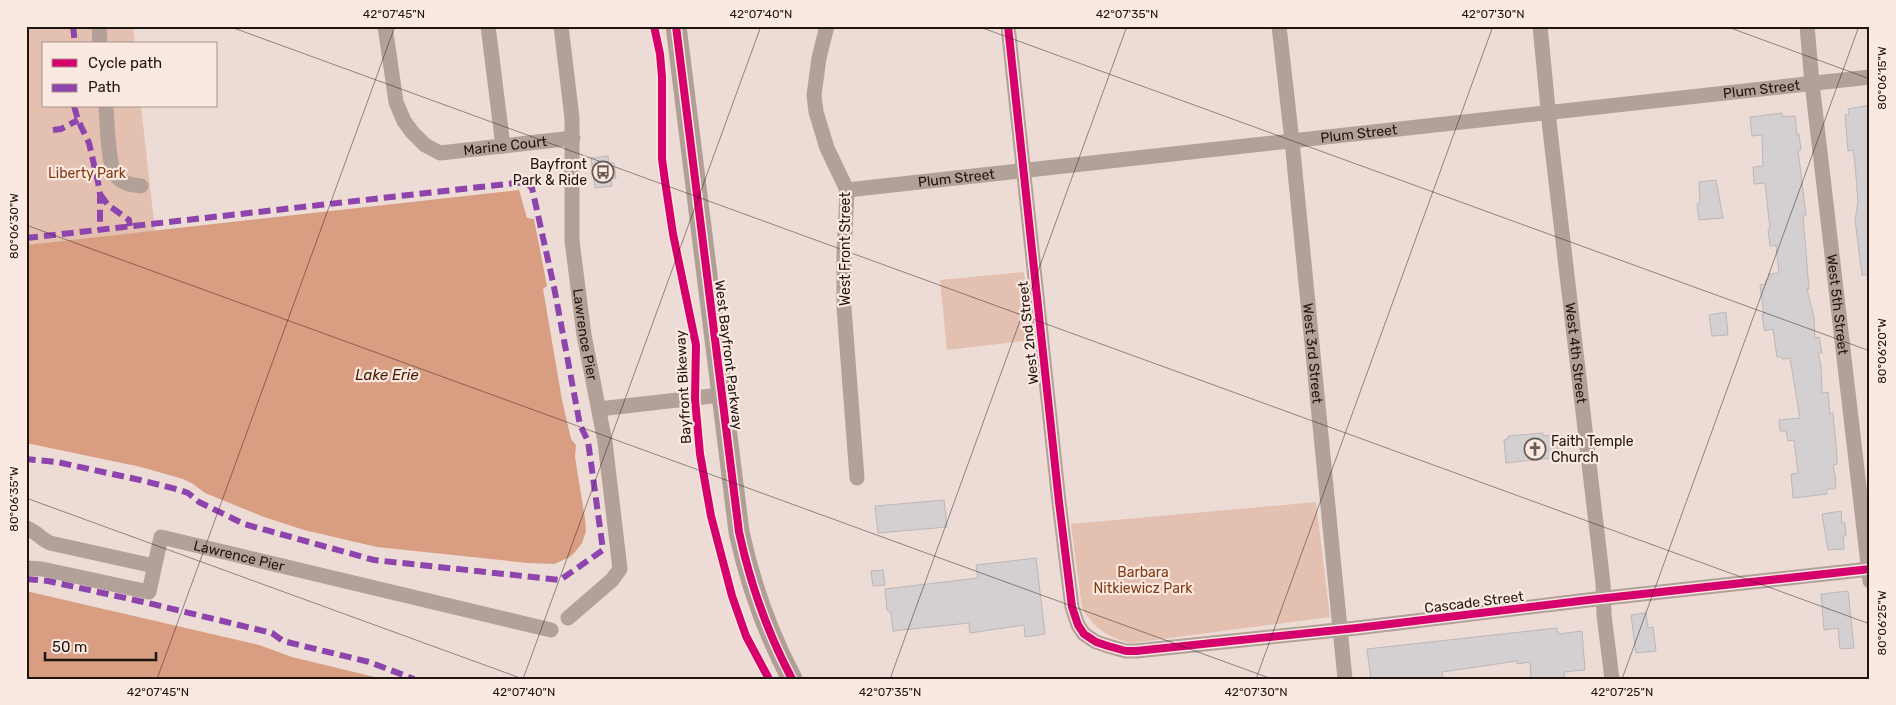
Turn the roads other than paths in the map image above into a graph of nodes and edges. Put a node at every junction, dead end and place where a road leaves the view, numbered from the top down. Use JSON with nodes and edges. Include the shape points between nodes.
{"nodes":[{"id":1,"x":99,"y":26,"type":"edge"},
{"id":2,"x":385,"y":26,"type":"edge"},
{"id":3,"x":488,"y":26,"type":"edge"},
{"id":4,"x":561,"y":26,"type":"edge"},
{"id":5,"x":676,"y":26,"type":"edge"},
{"id":6,"x":827,"y":26,"type":"edge"},
{"id":7,"x":1008,"y":26,"type":"edge"},
{"id":8,"x":1279,"y":26,"type":"edge"},
{"id":9,"x":1540,"y":26,"type":"edge"},
{"id":10,"x":1807,"y":26,"type":"edge"},
{"id":11,"x":100,"y":42,"type":"edge"},
{"id":12,"x":1870,"y":77,"type":"edge"},
{"id":13,"x":1812,"y":83,"type":"junction"},
{"id":14,"x":106,"y":108,"type":"edge"},
{"id":15,"x":1548,"y":113,"type":"junction"},
{"id":16,"x":573,"y":138,"type":"junction"},
{"id":17,"x":1292,"y":142,"type":"junction"},
{"id":18,"x":503,"y":146,"type":"junction"},
{"id":19,"x":1023,"y":170,"type":"junction"},
{"id":20,"x":141,"y":186,"type":"dead end"},
{"id":21,"x":847,"y":190,"type":"junction"},
{"id":22,"x":721,"y":395,"type":"junction"},
{"id":23,"x":599,"y":409,"type":"junction"},
{"id":24,"x":857,"y":478,"type":"dead end"},
{"id":25,"x":26,"y":528,"type":"edge"},
{"id":26,"x":154,"y":566,"type":"junction"},
{"id":27,"x":26,"y":568,"type":"edge"},
{"id":28,"x":1869,"y":573,"type":"edge"},
{"id":29,"x":1604,"y":599,"type":"junction"},
{"id":30,"x":568,"y":618,"type":"dead end"},
{"id":31,"x":551,"y":630,"type":"dead end"},
{"id":32,"x":1340,"y":630,"type":"junction"},
{"id":33,"x":1084,"y":634,"type":"joint"},
{"id":34,"x":792,"y":679,"type":"edge"},
{"id":35,"x":1346,"y":679,"type":"edge"},
{"id":36,"x":1612,"y":679,"type":"edge"}],
"edges":[{"from":1,"to":11,"type":"street"},
{"from":2,"to":18,"type":"street","name":"Marine Court","via":[[396,102],[412,132],[425,145],[440,153]]},
{"from":3,"to":18,"type":"street"},
{"from":4,"to":16,"type":"street","name":"Lawrence Pier"},
{"from":5,"to":22,"type":"highway","name":"West Bayfront Parkway"},
{"from":6,"to":21,"type":"street","name":"West Front Street","via":[[816,74],[816,112],[827,148]]},
{"from":7,"to":19,"type":"street","name":"West 2nd Street"},
{"from":8,"to":17,"type":"street","name":"West 3rd Street"},
{"from":9,"to":15,"type":"street","name":"West 4th Street"},
{"from":10,"to":13,"type":"street","name":"West 5th Street"},
{"from":12,"to":13,"type":"street","name":"Plum Street"},
{"from":13,"to":15,"type":"street","name":"Plum Street"},
{"from":13,"to":28,"type":"street","name":"West 5th Street"},
{"from":14,"to":20,"type":"street","via":[[111,160],[116,176],[125,183]]},
{"from":15,"to":17,"type":"street","name":"Plum Street"},
{"from":15,"to":29,"type":"street","name":"West 4th Street"},
{"from":16,"to":18,"type":"street","name":"Marine Court"},
{"from":16,"to":23,"type":"street","name":"Lawrence Pier","via":[[572,241]]},
{"from":17,"to":19,"type":"street","name":"Plum Street"},
{"from":17,"to":32,"type":"street","name":"West 3rd Street"},
{"from":19,"to":21,"type":"street","name":"Plum Street"},
{"from":19,"to":33,"type":"street","name":"West 2nd Street","via":[[1072,607]]},
{"from":21,"to":24,"type":"street","name":"West Front Street","via":[[844,308]]},
{"from":22,"to":23,"type":"street"},
{"from":22,"to":34,"type":"highway","name":"West Bayfront Parkway","via":[[734,502],[745,560],[765,619]]},
{"from":23,"to":30,"type":"street","name":"Lawrence Pier","via":[[620,569],[612,580]]},
{"from":25,"to":26,"type":"street","via":[[50,543]]},
{"from":26,"to":27,"type":"street","name":"Lawrence Pier","via":[[148,592]]},
{"from":26,"to":31,"type":"street","name":"Lawrence Pier","via":[[161,537]]},
{"from":28,"to":29,"type":"street","name":"Cascade Street"},
{"from":29,"to":32,"type":"street","name":"Cascade Street"},
{"from":29,"to":36,"type":"street","name":"West 4th Street"},
{"from":32,"to":33,"type":"street","name":"Cascade Street","via":[[1136,651],[1108,646]]},
{"from":32,"to":35,"type":"street","name":"West 3rd Street"}]}
